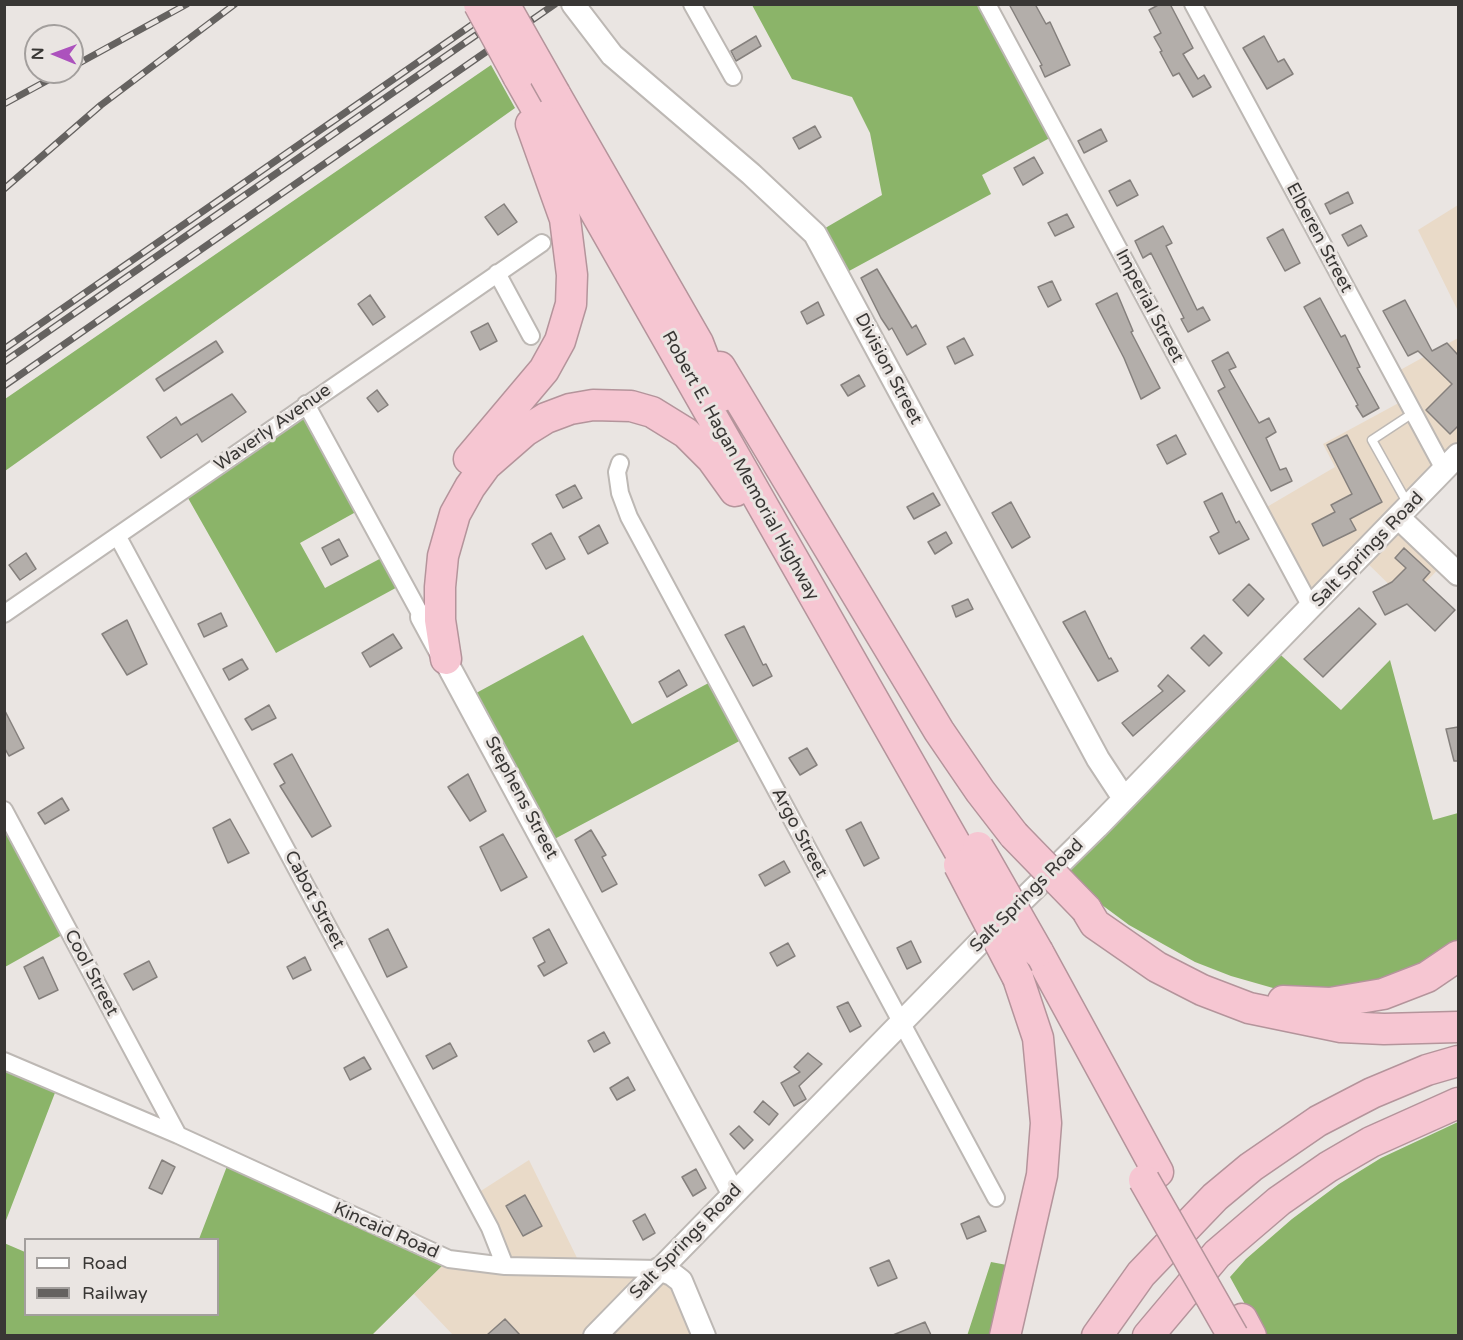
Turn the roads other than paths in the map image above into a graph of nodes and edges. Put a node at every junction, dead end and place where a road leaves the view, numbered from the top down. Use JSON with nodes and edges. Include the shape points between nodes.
{"nodes":[{"id":1,"x":479,"y":4,"type":"edge"},
{"id":2,"x":504,"y":4,"type":"edge"},
{"id":3,"x":692,"y":4,"type":"edge"},
{"id":4,"x":987,"y":4,"type":"edge"},
{"id":5,"x":1193,"y":4,"type":"edge"},
{"id":6,"x":574,"y":5,"type":"edge"},
{"id":7,"x":733,"y":77,"type":"dead end"},
{"id":8,"x":539,"y":104,"type":"junction"},
{"id":9,"x":542,"y":243,"type":"dead end"},
{"id":10,"x":497,"y":273,"type":"junction"},
{"id":11,"x":531,"y":336,"type":"dead end"},
{"id":12,"x":698,"y":343,"type":"junction"},
{"id":13,"x":306,"y":404,"type":"junction"},
{"id":14,"x":1413,"y":413,"type":"junction"},
{"id":15,"x":1452,"y":463,"type":"edge"},
{"id":16,"x":620,"y":464,"type":"dead end"},
{"id":17,"x":1405,"y":513,"type":"junction"},
{"id":18,"x":118,"y":537,"type":"junction"},
{"id":19,"x":796,"y":566,"type":"junction"},
{"id":20,"x":1458,"y":574,"type":"edge"},
{"id":21,"x":1311,"y":607,"type":"junction"},
{"id":22,"x":4,"y":614,"type":"edge"},
{"id":23,"x":423,"y":617,"type":"junction"},
{"id":24,"x":446,"y":659,"type":"junction"},
{"id":25,"x":1123,"y":797,"type":"junction"},
{"id":26,"x":4,"y":810,"type":"edge"},
{"id":27,"x":967,"y":857,"type":"junction"},
{"id":28,"x":1086,"y":909,"type":"junction"},
{"id":29,"x":1458,"y":956,"type":"edge"},
{"id":30,"x":1028,"y":966,"type":"junction"},
{"id":31,"x":902,"y":1024,"type":"junction"},
{"id":32,"x":1458,"y":1027,"type":"edge"},
{"id":33,"x":4,"y":1061,"type":"edge"},
{"id":34,"x":1458,"y":1061,"type":"edge"},
{"id":35,"x":1458,"y":1103,"type":"edge"},
{"id":36,"x":1458,"y":1112,"type":"edge"},
{"id":37,"x":178,"y":1136,"type":"junction"},
{"id":38,"x":733,"y":1193,"type":"junction"},
{"id":39,"x":996,"y":1198,"type":"dead end"},
{"id":40,"x":505,"y":1266,"type":"junction"},
{"id":41,"x":659,"y":1269,"type":"junction"},
{"id":42,"x":1242,"y":1330,"type":"edge"},
{"id":43,"x":595,"y":1335,"type":"edge"},
{"id":44,"x":704,"y":1335,"type":"edge"},
{"id":45,"x":1005,"y":1335,"type":"edge"},
{"id":46,"x":1097,"y":1335,"type":"edge"},
{"id":47,"x":1148,"y":1335,"type":"edge"},
{"id":48,"x":1170,"y":1335,"type":"edge"}],
"edges":[{"from":1,"to":8,"type":"highway","bridge":true,"via":[[518,76],[520,97]]},
{"from":2,"to":8,"type":"highway","name":"Robert E. Hagan Memorial Highway","bridge":true},
{"from":3,"to":7,"type":"street"},
{"from":4,"to":21,"type":"street","name":"Imperial Street"},
{"from":5,"to":14,"type":"street","name":"Elberen Street"},
{"from":6,"to":25,"type":"street","name":"Division Street","via":[[612,56],[815,234],[1093,749]]},
{"from":8,"to":12,"type":"highway","name":"Robert E. Hagan Memorial Highway"},
{"from":8,"to":19,"type":"highway","name":"Robert E. Hagan Memorial Highway"},
{"from":8,"to":23,"type":"highway","via":[[565,219],[572,275],[571,304],[560,341],[544,370],[461,469],[441,503],[427,544]]},
{"from":9,"to":10,"type":"street","name":"Waverly Avenue"},
{"from":10,"to":11,"type":"street"},
{"from":10,"to":13,"type":"street","name":"Waverly Avenue"},
{"from":12,"to":27,"type":"highway","via":[[711,377]]},
{"from":12,"to":28,"type":"highway","bridge":true,"via":[[722,369],[939,731],[980,791],[1014,835]]},
{"from":13,"to":18,"type":"street","name":"Waverly Avenue"},
{"from":13,"to":23,"type":"street","name":"Stephens Street"},
{"from":14,"to":15,"type":"street","name":"Elberen Street"},
{"from":14,"to":17,"type":"lane","via":[[1372,440]]},
{"from":15,"to":17,"type":"street","name":"Salt Springs Road"},
{"from":16,"to":31,"type":"street","name":"Argo Street","via":[[620,494],[629,517]]},
{"from":17,"to":20,"type":"street"},
{"from":17,"to":21,"type":"street","name":"Salt Springs Road"},
{"from":18,"to":22,"type":"street","name":"Waverly Avenue"},
{"from":18,"to":40,"type":"street","name":"Cabot Street","via":[[490,1228]]},
{"from":19,"to":24,"type":"highway","via":[[771,548],[712,459],[686,433],[652,412],[631,406],[570,409],[546,418],[498,453],[462,501],[450,529],[441,571],[440,620]]},
{"from":19,"to":27,"type":"highway","name":"Robert E. Hagan Memorial Highway","via":[[944,827]]},
{"from":21,"to":25,"type":"street","name":"Salt Springs Road"},
{"from":23,"to":24,"type":"street","name":"Stephens Street"},
{"from":24,"to":38,"type":"street","name":"Stephens Street"},
{"from":25,"to":31,"type":"street","name":"Salt Springs Road"},
{"from":26,"to":37,"type":"street","name":"Cool Street"},
{"from":27,"to":30,"type":"highway","bridge":true},
{"from":28,"to":29,"type":"highway","via":[[1188,969],[1239,990],[1284,1001],[1330,1003],[1383,994],[1427,977]]},
{"from":28,"to":32,"type":"highway","via":[[1095,924],[1157,967],[1248,1008],[1341,1027]]},
{"from":30,"to":42,"type":"highway"},
{"from":30,"to":45,"type":"highway","via":[[1046,1123],[1042,1175]]},
{"from":31,"to":38,"type":"street","name":"Salt Springs Road"},
{"from":31,"to":39,"type":"street","name":"Argo Street"},
{"from":33,"to":37,"type":"street","name":"Kincaid Road"},
{"from":34,"to":46,"type":"highway","via":[[1372,1093],[1318,1121],[1251,1167],[1215,1197],[1141,1274]]},
{"from":35,"to":47,"type":"highway","via":[[1371,1142],[1279,1201],[1217,1254]]},
{"from":36,"to":48,"type":"highway","via":[[1359,1163],[1280,1218],[1225,1267]]},
{"from":37,"to":40,"type":"street","name":"Kincaid Road","via":[[449,1259]]},
{"from":38,"to":41,"type":"street","name":"Salt Springs Road"},
{"from":40,"to":41,"type":"street","name":"Kincaid Road"},
{"from":41,"to":43,"type":"street","name":"Salt Springs Road"},
{"from":41,"to":44,"type":"street","via":[[681,1281]]}]}
